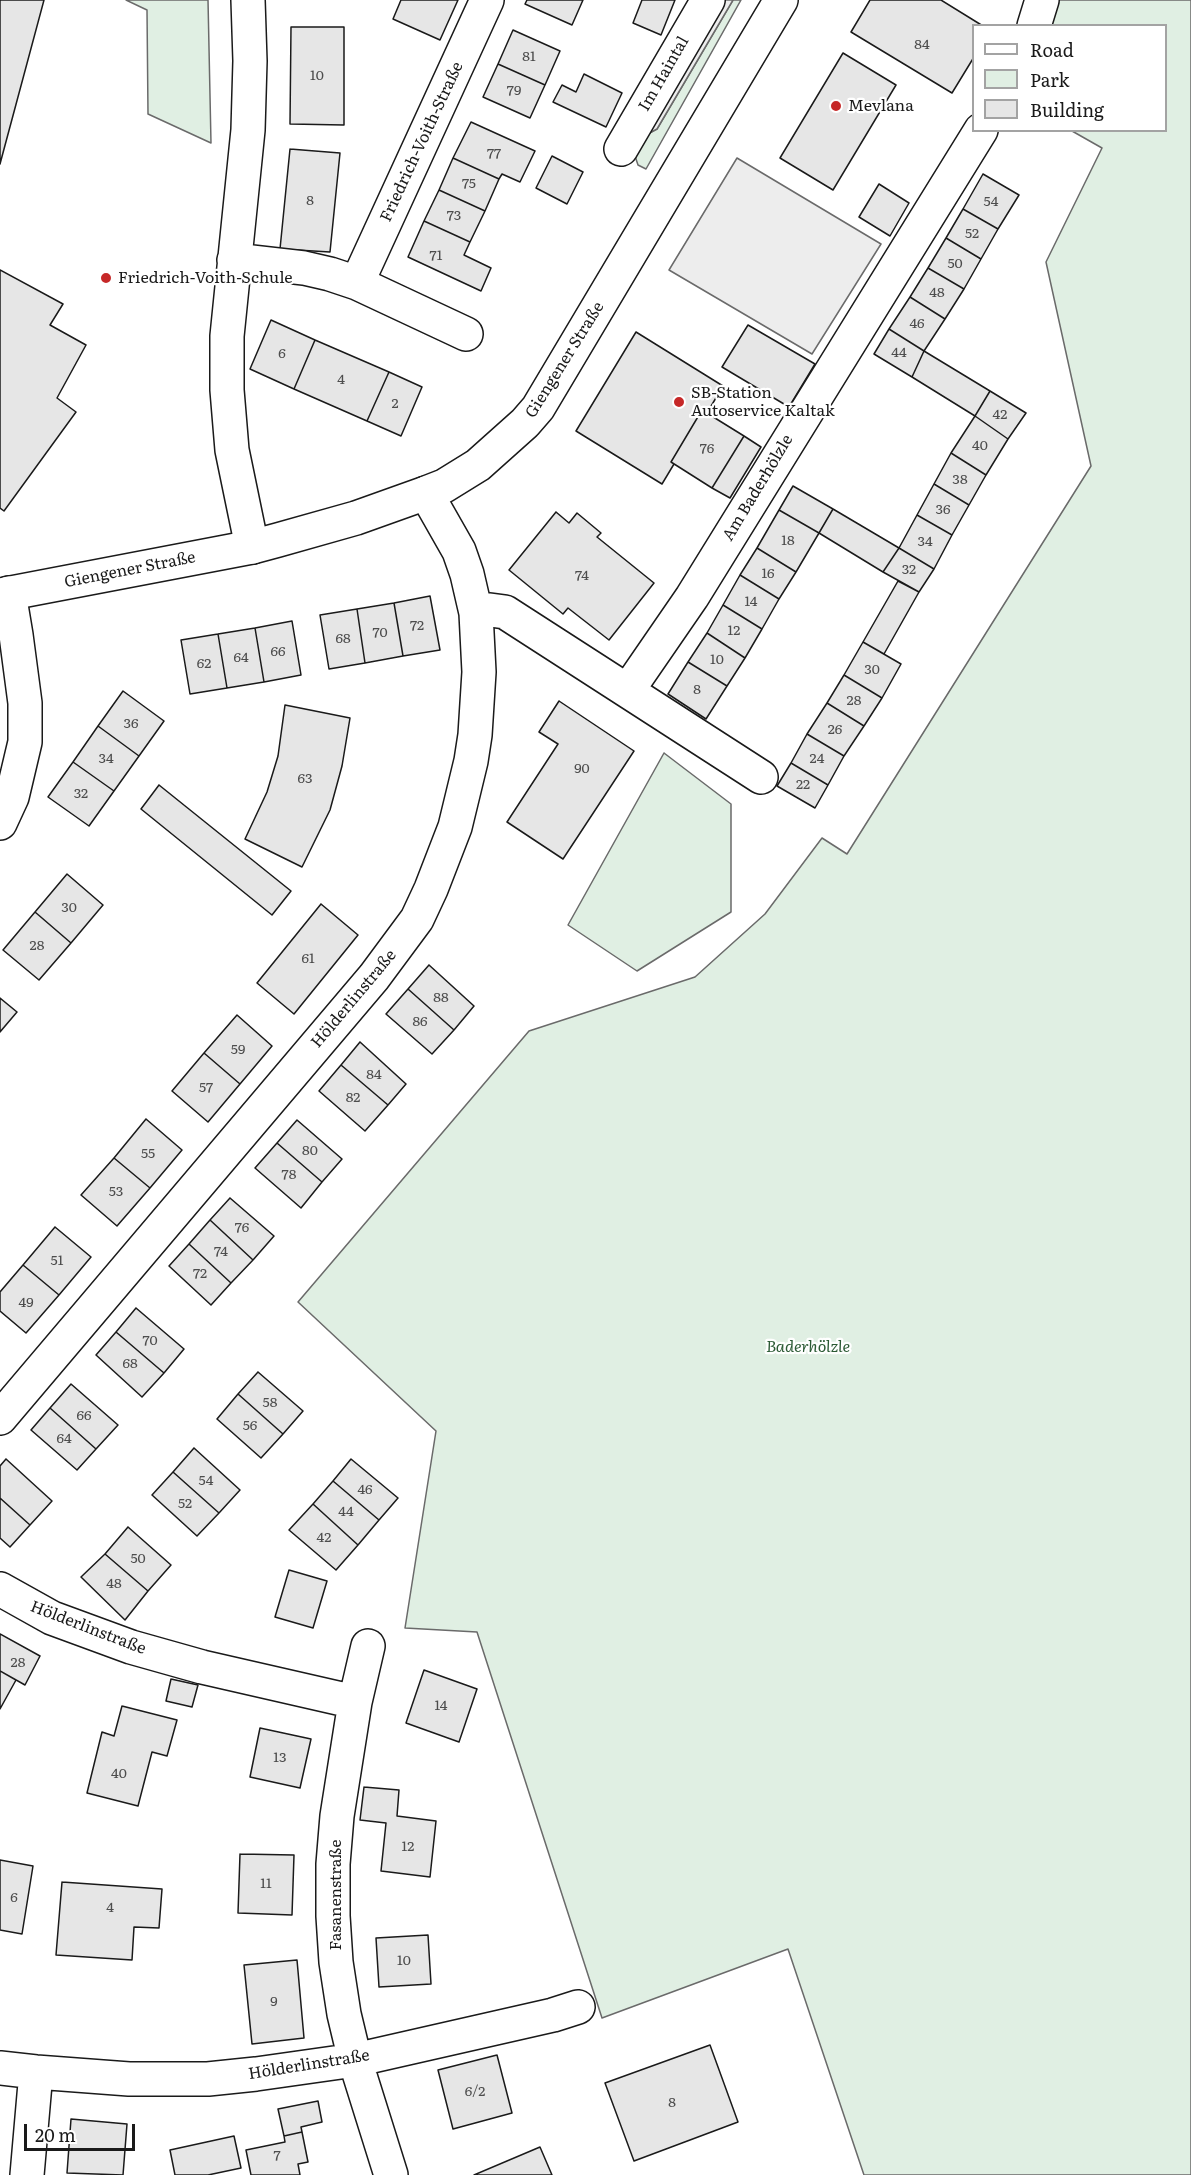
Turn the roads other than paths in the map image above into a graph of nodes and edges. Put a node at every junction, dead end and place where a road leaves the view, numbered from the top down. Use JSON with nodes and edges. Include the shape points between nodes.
{"nodes":[{"id":1,"x":248,"y":0,"type":"edge"},
{"id":2,"x":487,"y":0,"type":"edge"},
{"id":3,"x":708,"y":0,"type":"edge"},
{"id":4,"x":781,"y":0,"type":"edge"},
{"id":5,"x":1042,"y":0,"type":"edge"},
{"id":6,"x":1035,"y":24,"type":"edge"},
{"id":7,"x":980,"y":132,"type":"edge"},
{"id":8,"x":621,"y":149,"type":"dead end"},
{"id":9,"x":234,"y":260,"type":"junction"},
{"id":10,"x":357,"y":283,"type":"junction"},
{"id":11,"x":466,"y":334,"type":"dead end"},
{"id":12,"x":426,"y":494,"type":"junction"},
{"id":13,"x":252,"y":547,"type":"junction"},
{"id":14,"x":4,"y":594,"type":"edge"},
{"id":15,"x":476,"y":613,"type":"junction"},
{"id":16,"x":628,"y":690,"type":"junction"},
{"id":17,"x":760,"y":777,"type":"dead end"},
{"id":18,"x":0,"y":823,"type":"edge"},
{"id":19,"x":0,"y":1418,"type":"edge"},
{"id":20,"x":0,"y":1589,"type":"edge"},
{"id":21,"x":369,"y":1646,"type":"dead end"},
{"id":22,"x":355,"y":1702,"type":"junction"},
{"id":23,"x":578,"y":2007,"type":"dead end"},
{"id":24,"x":355,"y":2060,"type":"junction"},
{"id":25,"x":0,"y":2068,"type":"edge"},
{"id":26,"x":36,"y":2072,"type":"junction"},
{"id":27,"x":27,"y":2175,"type":"edge"},
{"id":28,"x":391,"y":2175,"type":"edge"}],
"edges":[{"from":1,"to":9,"type":"street","via":[[249,119]]},
{"from":2,"to":10,"type":"street","name":"Friedrich-Voith-Straße"},
{"from":3,"to":8,"type":"street","name":"Im Haintal"},
{"from":4,"to":12,"type":"street","name":"Giengener Straße","via":[[538,408],[478,465]]},
{"from":5,"to":6,"type":"street"},
{"from":7,"to":16,"type":"street","name":"Am Baderhölzle","via":[[692,597]]},
{"from":9,"to":10,"type":"street","via":[[319,271]]},
{"from":9,"to":13,"type":"street","via":[[227,336],[228,401],[232,450]]},
{"from":10,"to":11,"type":"street"},
{"from":12,"to":13,"type":"street","name":"Giengener Straße"},
{"from":12,"to":15,"type":"street","name":"Hölderlinstraße","via":[[459,551]]},
{"from":13,"to":14,"type":"street","name":"Giengener Straße"},
{"from":14,"to":18,"type":"street","via":[[25,703],[25,742],[12,797]]},
{"from":15,"to":16,"type":"street","via":[[505,612]]},
{"from":15,"to":19,"type":"street","name":"Hölderlinstraße","via":[[479,672],[471,761],[455,827],[417,919],[374,977]]},
{"from":16,"to":17,"type":"street"},
{"from":20,"to":22,"type":"street","name":"Hölderlinstraße","via":[[52,1618],[131,1647]]},
{"from":21,"to":22,"type":"street","name":"Fasanenstraße"},
{"from":22,"to":24,"type":"street","name":"Fasanenstraße","via":[[333,1864],[336,1962]]},
{"from":23,"to":24,"type":"street","name":"Hölderlinstraße"},
{"from":24,"to":26,"type":"street","name":"Hölderlinstraße","via":[[208,2079],[129,2079]]},
{"from":24,"to":28,"type":"street","name":"Fasanenstraße"},
{"from":25,"to":26,"type":"street","name":"Hölderlinstraße"},
{"from":26,"to":27,"type":"street"}]}
